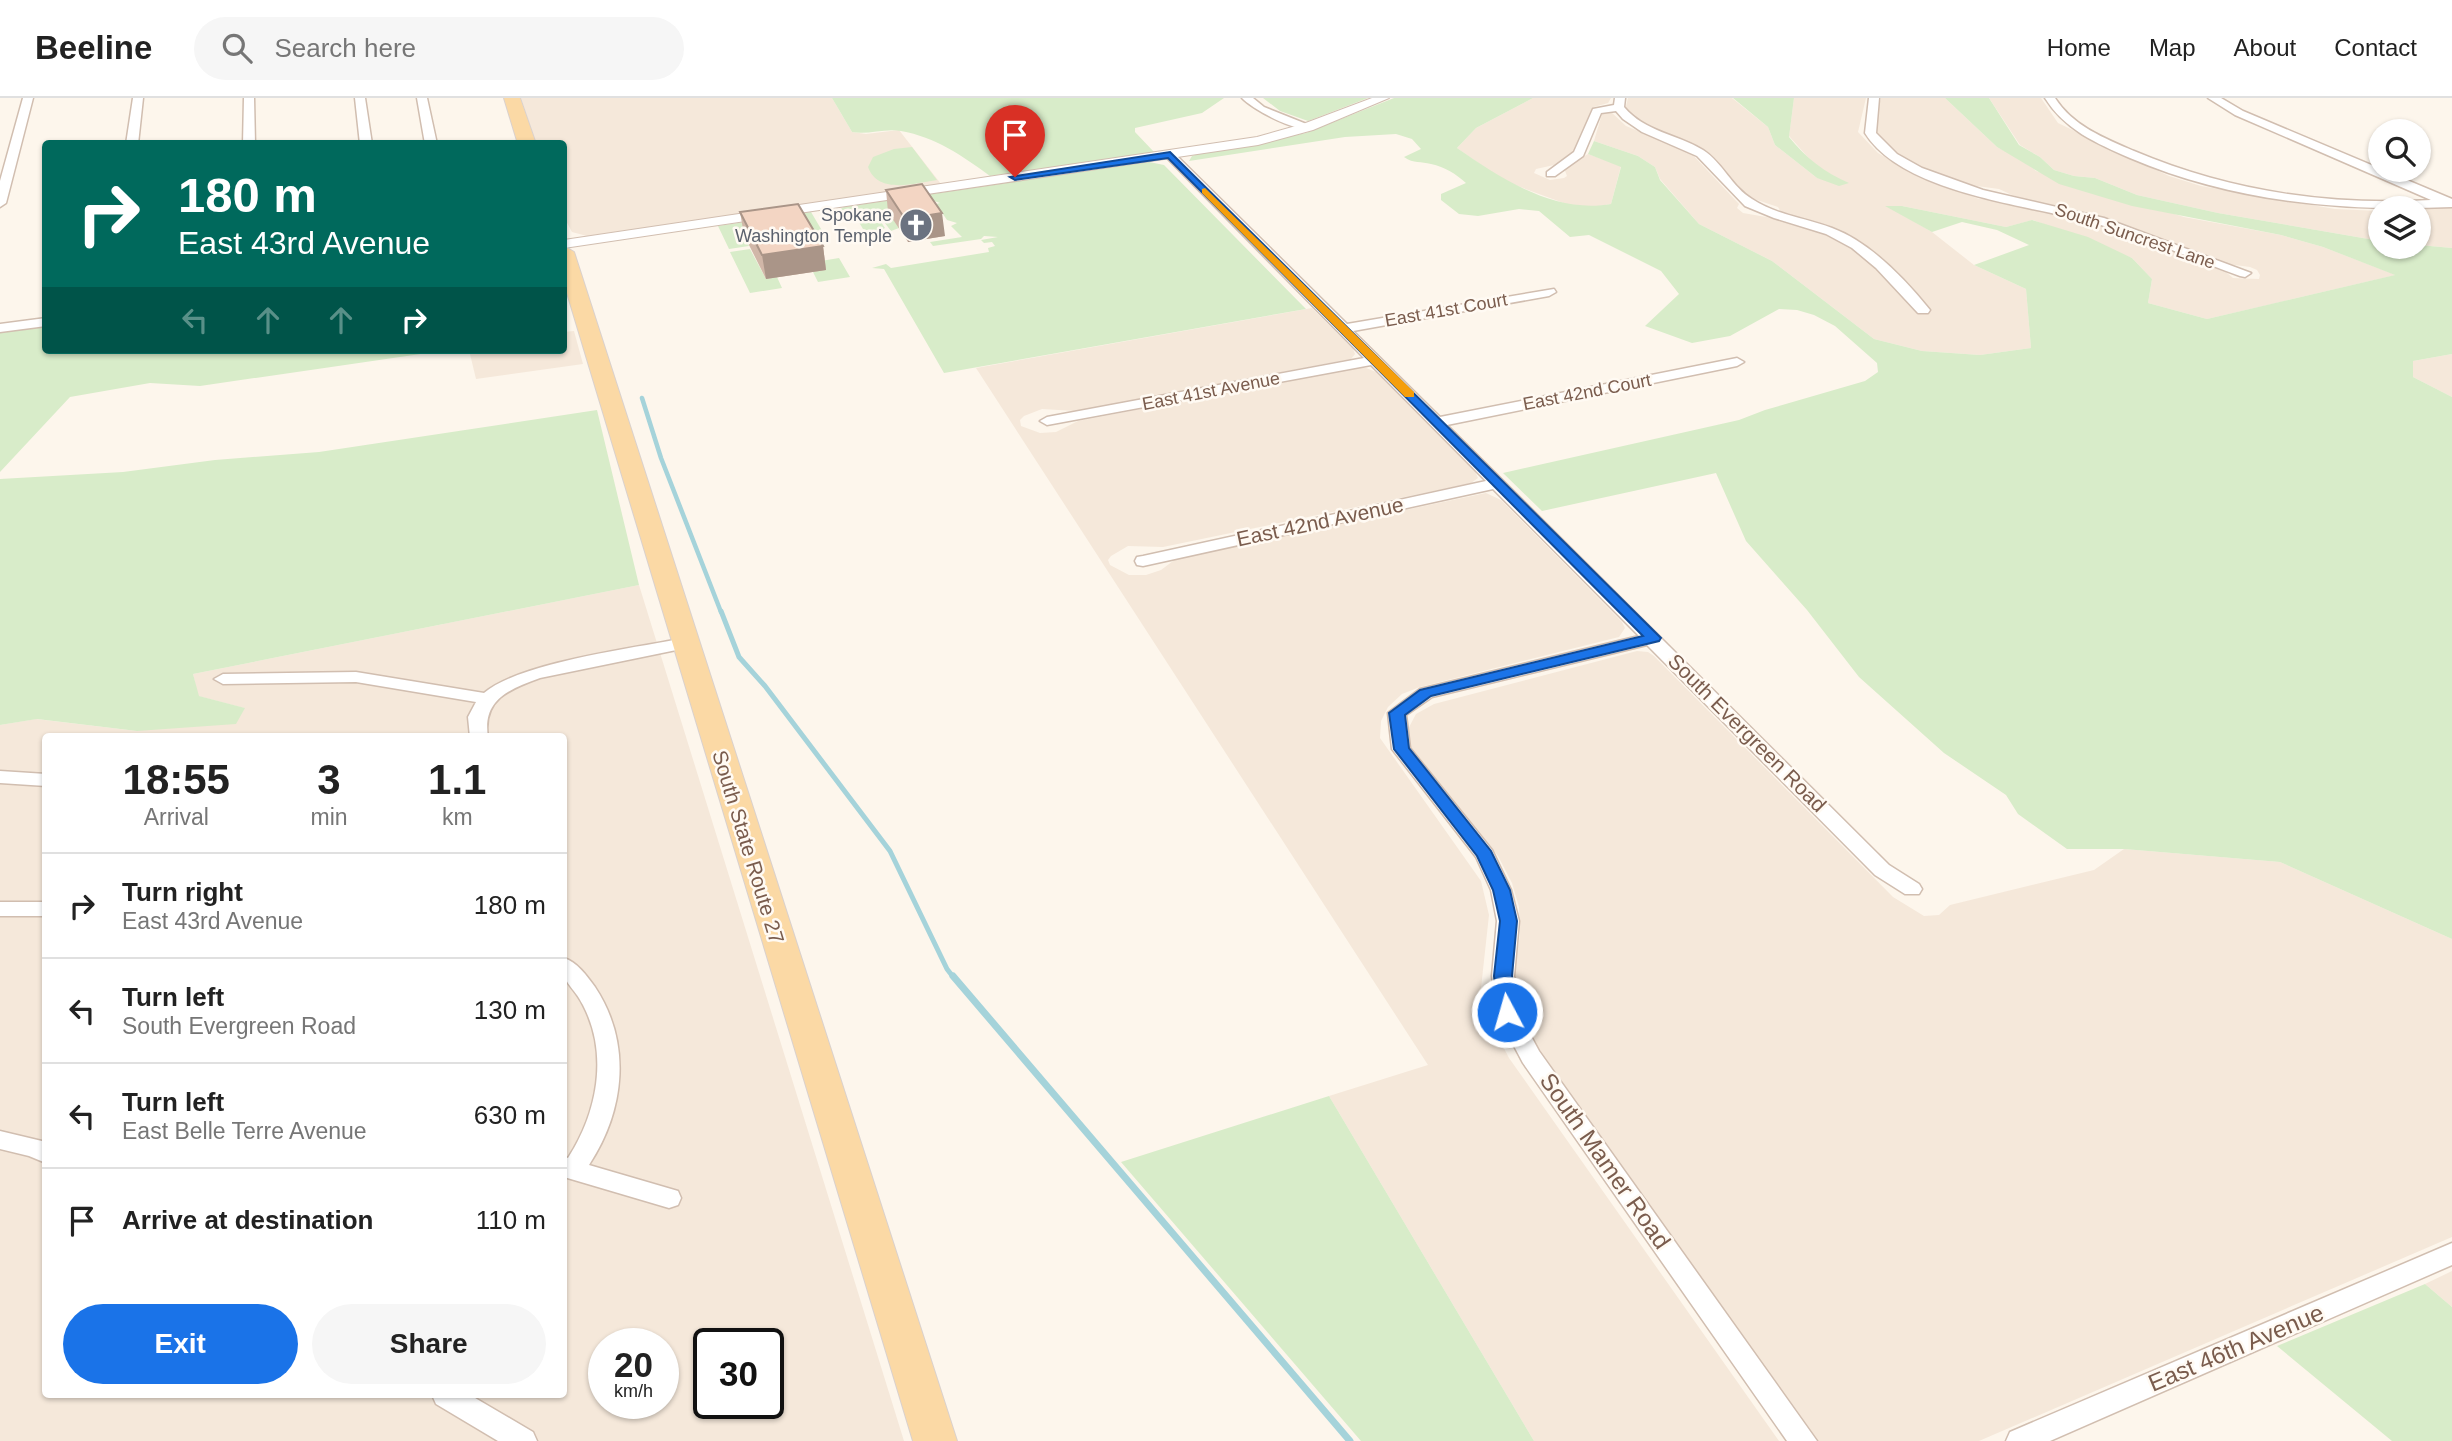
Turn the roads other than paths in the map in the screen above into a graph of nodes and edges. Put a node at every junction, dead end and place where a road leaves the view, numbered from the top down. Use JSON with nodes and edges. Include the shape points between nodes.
{"nodes":[{"id":1,"x":138,"y":98,"type":"edge"},
{"id":2,"x":249,"y":98,"type":"edge"},
{"id":3,"x":360,"y":98,"type":"edge"},
{"id":4,"x":422,"y":98,"type":"edge"},
{"id":5,"x":512,"y":98,"type":"edge"},
{"id":6,"x":1247,"y":98,"type":"edge"},
{"id":7,"x":1383,"y":98,"type":"edge"},
{"id":8,"x":1874,"y":98,"type":"edge"},
{"id":9,"x":2050,"y":98,"type":"edge"},
{"id":10,"x":2213,"y":98,"type":"edge"},
{"id":11,"x":30,"y":99,"type":"edge"},
{"id":12,"x":1620,"y":102,"type":"edge"},
{"id":13,"x":1308,"y":127,"type":"junction"},
{"id":14,"x":133,"y":140,"type":"edge"},
{"id":15,"x":249,"y":140,"type":"edge"},
{"id":16,"x":365,"y":140,"type":"edge"},
{"id":17,"x":430,"y":140,"type":"edge"},
{"id":18,"x":526,"y":140,"type":"edge"},
{"id":19,"x":1170,"y":155,"type":"junction"},
{"id":20,"x":1551,"y":174,"type":"dead end"},
{"id":21,"x":0,"y":204,"type":"edge"},
{"id":22,"x":2450,"y":204,"type":"edge"},
{"id":23,"x":567,"y":244,"type":"edge"},
{"id":24,"x":567,"y":262,"type":"edge"},
{"id":25,"x":2245,"y":273,"type":"dead end"},
{"id":26,"x":1549,"y":292,"type":"dead end"},
{"id":27,"x":1923,"y":310,"type":"dead end"},
{"id":28,"x":42,"y":323,"type":"edge"},
{"id":29,"x":0,"y":328,"type":"edge"},
{"id":30,"x":1344,"y":329,"type":"junction"},
{"id":31,"x":1375,"y":360,"type":"junction"},
{"id":32,"x":1737,"y":362,"type":"dead end"},
{"id":33,"x":1047,"y":421,"type":"dead end"},
{"id":34,"x":1438,"y":422,"type":"junction"},
{"id":35,"x":1497,"y":483,"type":"junction"},
{"id":36,"x":1143,"y":561,"type":"dead end"},
{"id":37,"x":1653,"y":638,"type":"junction"},
{"id":38,"x":685,"y":643,"type":"junction"},
{"id":39,"x":223,"y":679,"type":"dead end"},
{"id":40,"x":488,"y":699,"type":"junction"},
{"id":41,"x":479,"y":733,"type":"edge"},
{"id":42,"x":0,"y":777,"type":"edge"},
{"id":43,"x":42,"y":780,"type":"edge"},
{"id":44,"x":1912,"y":889,"type":"dead end"},
{"id":45,"x":0,"y":909,"type":"edge"},
{"id":46,"x":42,"y":909,"type":"edge"},
{"id":47,"x":567,"y":969,"type":"edge"},
{"id":48,"x":0,"y":1140,"type":"edge"},
{"id":49,"x":42,"y":1152,"type":"edge"},
{"id":50,"x":568,"y":1168,"type":"edge"},
{"id":51,"x":669,"y":1198,"type":"dead end"},
{"id":52,"x":2452,"y":1254,"type":"edge"},
{"id":53,"x":451,"y":1398,"type":"edge"},
{"id":54,"x":523,"y":1441,"type":"edge"},
{"id":55,"x":935,"y":1441,"type":"edge"},
{"id":56,"x":1803,"y":1441,"type":"edge"},
{"id":57,"x":2020,"y":1441,"type":"edge"}],
"edges":[{"from":1,"to":14,"type":"street"},
{"from":2,"to":15,"type":"street"},
{"from":3,"to":16,"type":"street"},
{"from":4,"to":17,"type":"street"},
{"from":5,"to":18,"type":"main road"},
{"from":6,"to":13,"type":"street","via":[[1260,109]]},
{"from":7,"to":13,"type":"street"},
{"from":8,"to":25,"type":"street","name":"South Suncrest Lane","via":[[1871,136],[1900,162],[1983,193],[2103,222]]},
{"from":9,"to":22,"type":"street","via":[[2073,126],[2154,166],[2204,183],[2343,206]]},
{"from":10,"to":22,"type":"street"},
{"from":11,"to":21,"type":"street"},
{"from":12,"to":20,"type":"street","via":[[1597,111],[1579,154]]},
{"from":12,"to":27,"type":"street","via":[[1635,124],[1700,153],[1740,196],[1762,210],[1843,237],[1859,247]]},
{"from":13,"to":19,"type":"street","via":[[1258,141]]},
{"from":19,"to":23,"type":"street"},
{"from":19,"to":30,"type":"street","name":"South Evergreen Road"},
{"from":24,"to":38,"type":"main road","name":"South State Route 27"},
{"from":26,"to":30,"type":"street","name":"East 41st Court"},
{"from":28,"to":29,"type":"street"},
{"from":30,"to":31,"type":"street","name":"South Evergreen Road"},
{"from":31,"to":33,"type":"street","name":"East 41st Avenue"},
{"from":31,"to":34,"type":"street","name":"South Evergreen Road"},
{"from":32,"to":34,"type":"street","name":"East 42nd Court"},
{"from":34,"to":35,"type":"street","name":"South Evergreen Road"},
{"from":35,"to":36,"type":"street","name":"East 42nd Avenue"},
{"from":35,"to":37,"type":"street","name":"South Evergreen Road"},
{"from":37,"to":44,"type":"street","name":"South Evergreen Road","via":[[1882,870]]},
{"from":37,"to":56,"type":"street","name":"South Mamer Road","via":[[1426,693],[1397,713],[1401,749],[1485,855],[1501,890],[1508,921],[1503,976],[1507,1012],[1531,1057]]},
{"from":38,"to":40,"type":"street","via":[[535,674],[514,681]]},
{"from":38,"to":55,"type":"main road","name":"South State Route 27"},
{"from":39,"to":40,"type":"street","via":[[356,677]]},
{"from":40,"to":41,"type":"street","via":[[477,717]]},
{"from":42,"to":43,"type":"street"},
{"from":45,"to":46,"type":"street"},
{"from":47,"to":50,"type":"street","via":[[580,980],[605,1027],[610,1079],[594,1135]]},
{"from":48,"to":49,"type":"street"},
{"from":50,"to":51,"type":"street"},
{"from":52,"to":57,"type":"street","name":"East 46th Avenue"},
{"from":53,"to":54,"type":"street"}]}
